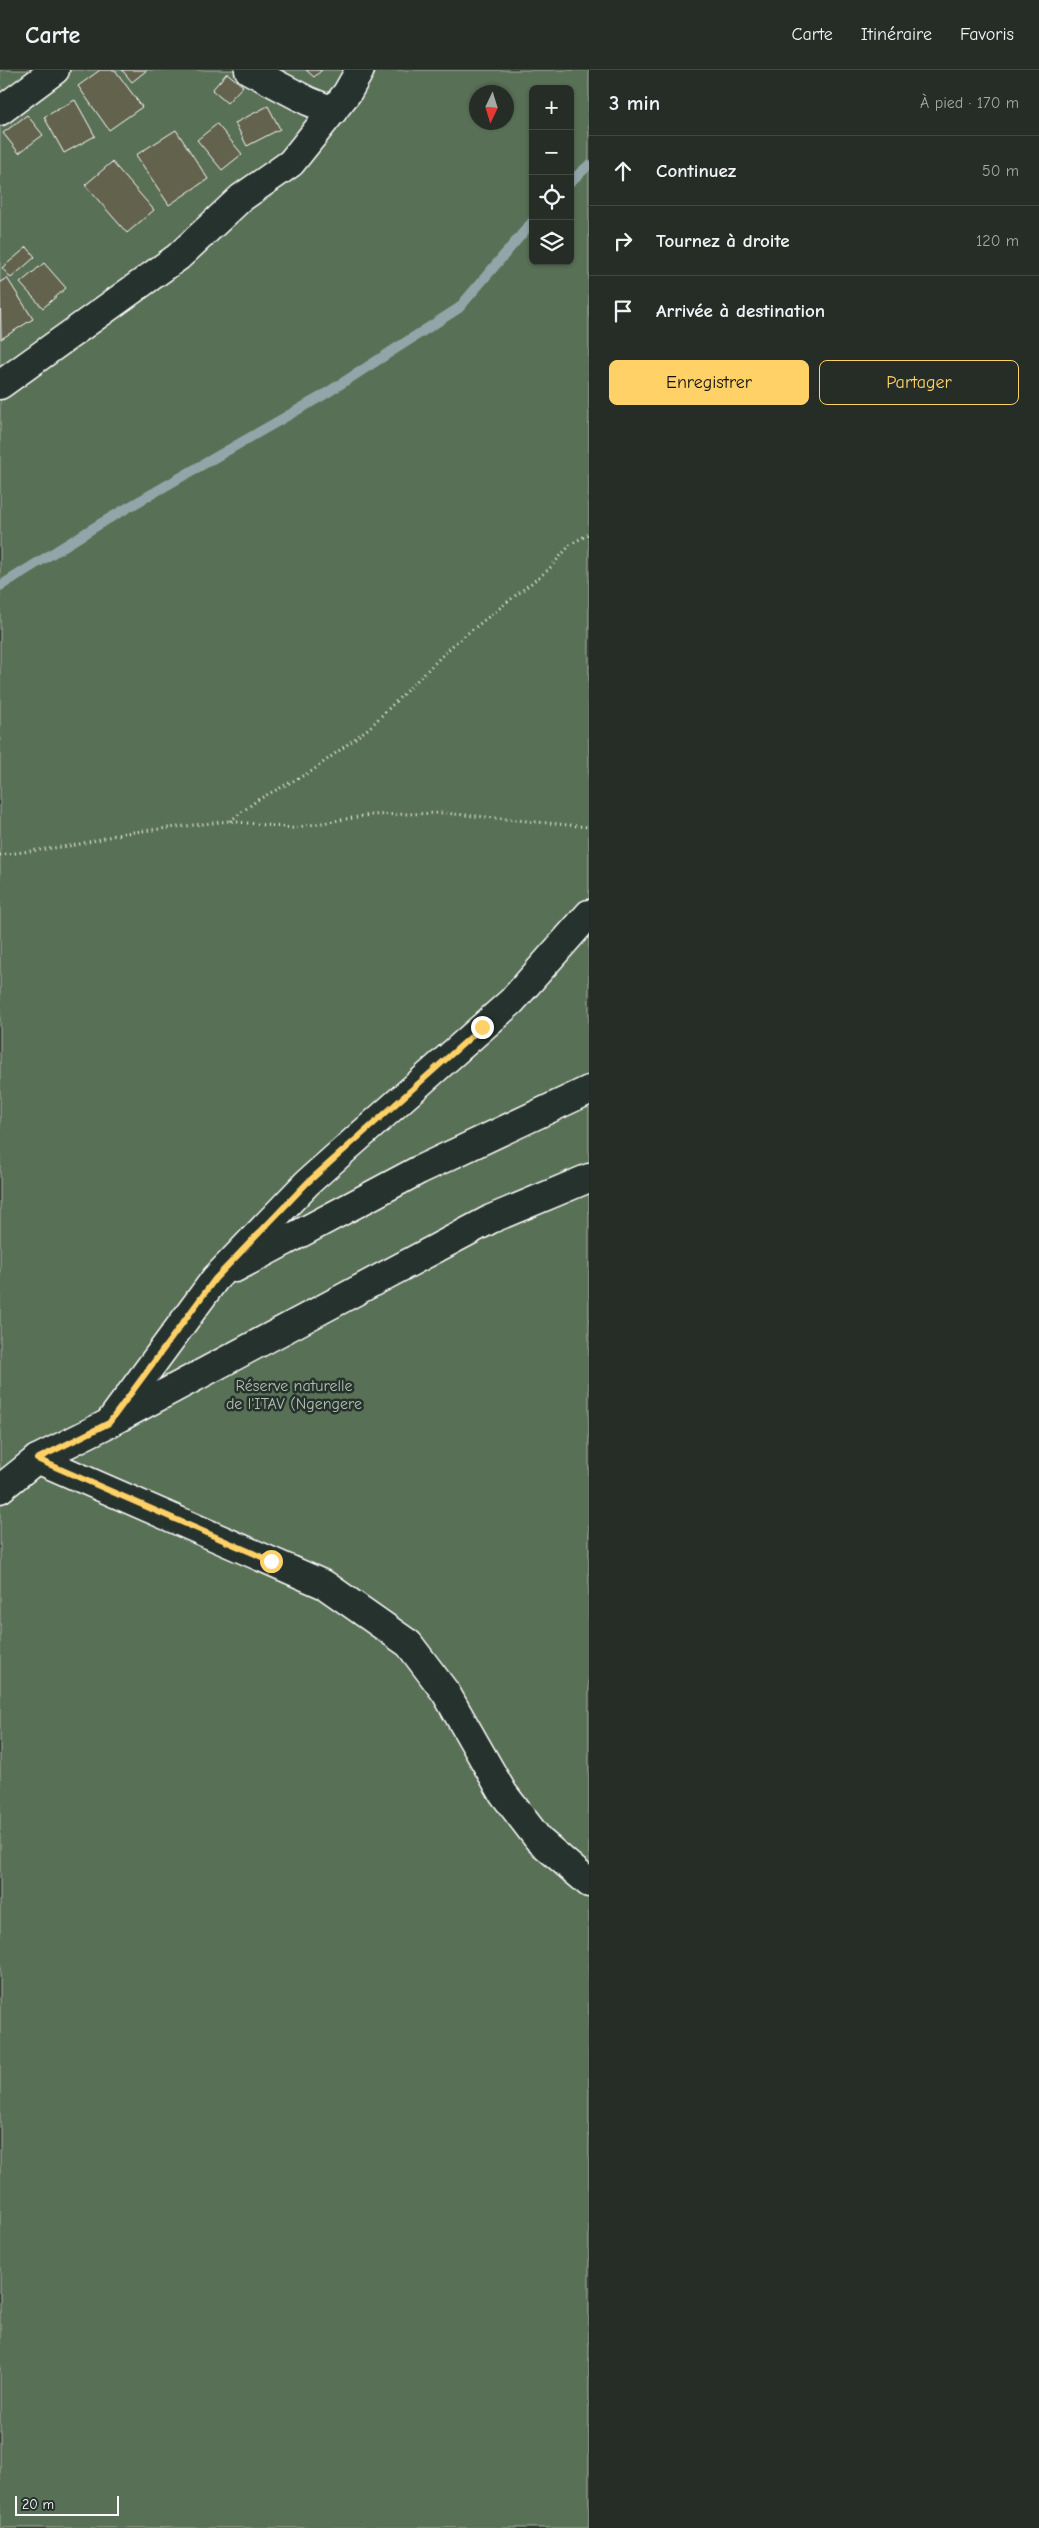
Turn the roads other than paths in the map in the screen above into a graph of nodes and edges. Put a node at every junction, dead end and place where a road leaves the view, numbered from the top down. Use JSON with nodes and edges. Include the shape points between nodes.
{"nodes":[{"id":1,"x":55,"y":70,"type":"edge"},
{"id":2,"x":249,"y":70,"type":"edge"},
{"id":3,"x":360,"y":70,"type":"edge"},
{"id":4,"x":0,"y":111,"type":"edge"},
{"id":5,"x":333,"y":111,"type":"junction"},
{"id":6,"x":0,"y":385,"type":"edge"},
{"id":7,"x":589,"y":914,"type":"edge"},
{"id":8,"x":589,"y":1090,"type":"edge"},
{"id":9,"x":589,"y":1178,"type":"edge"},
{"id":10,"x":215,"y":1279,"type":"junction"},
{"id":11,"x":109,"y":1423,"type":"junction"},
{"id":12,"x":37,"y":1459,"type":"junction"},
{"id":13,"x":0,"y":1489,"type":"edge"},
{"id":14,"x":589,"y":1883,"type":"edge"}],
"edges":[{"from":1,"to":4,"type":"street"},
{"from":2,"to":5,"type":"street"},
{"from":3,"to":5,"type":"street"},
{"from":5,"to":6,"type":"street","via":[[291,163],[241,198],[178,257]]},
{"from":7,"to":10,"type":"street","via":[[512,1001],[307,1183]]},
{"from":8,"to":10,"type":"street","via":[[419,1170]]},
{"from":9,"to":11,"type":"street","via":[[491,1219]]},
{"from":10,"to":11,"type":"street"},
{"from":11,"to":12,"type":"street"},
{"from":12,"to":13,"type":"street"},
{"from":12,"to":14,"type":"street","via":[[325,1585],[409,1644],[446,1693],[502,1793],[539,1840]]}]}
